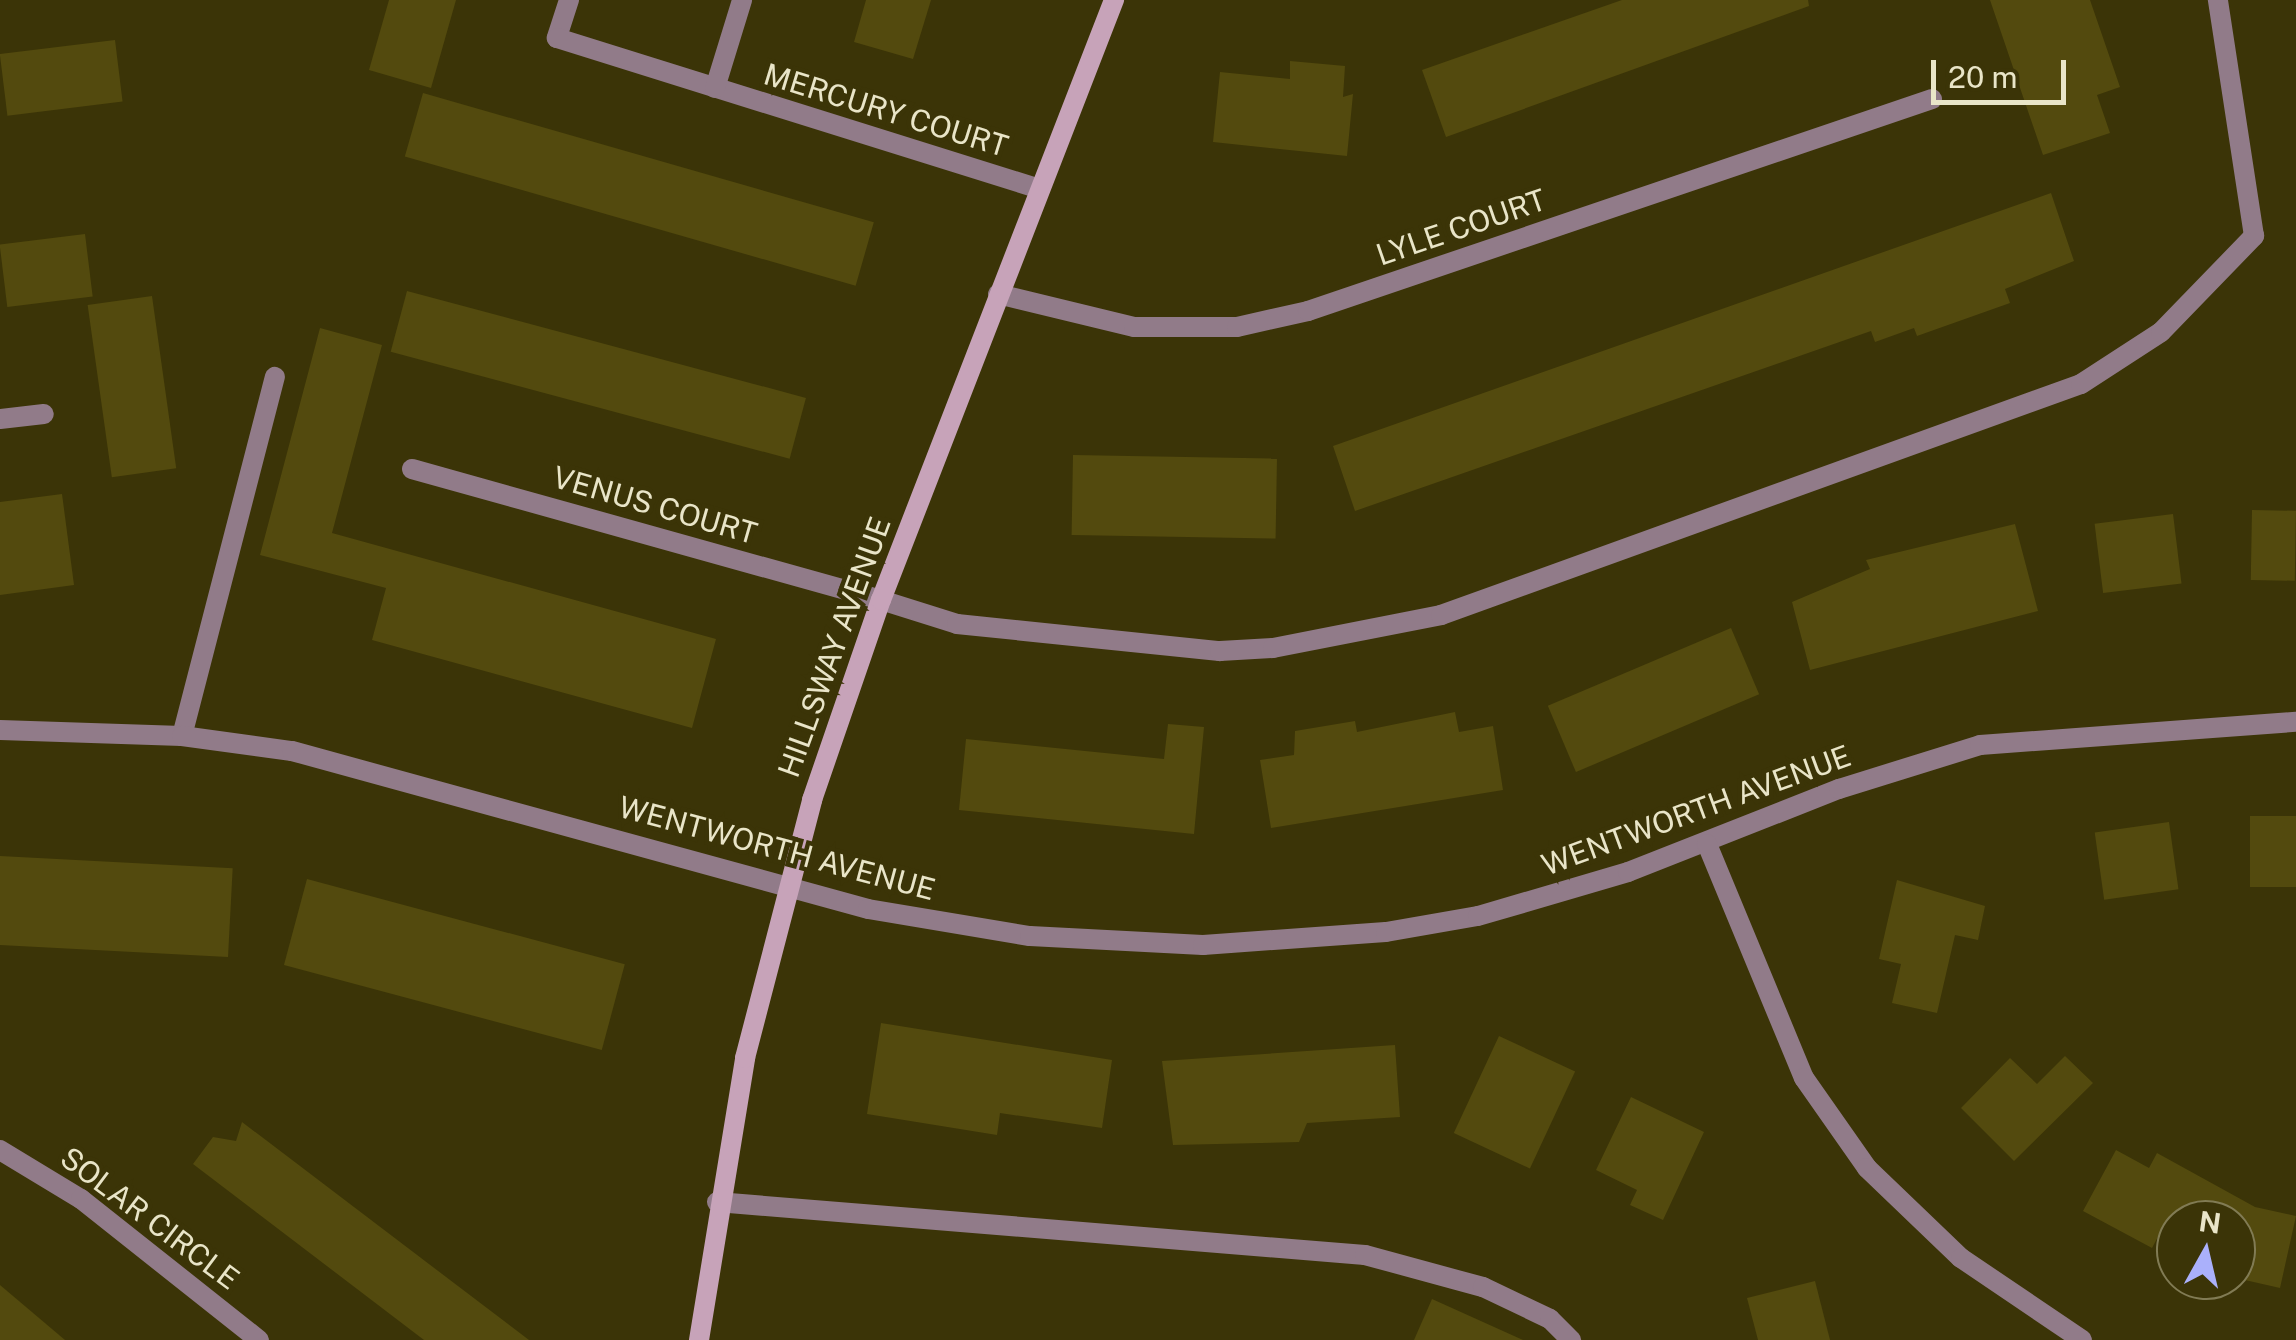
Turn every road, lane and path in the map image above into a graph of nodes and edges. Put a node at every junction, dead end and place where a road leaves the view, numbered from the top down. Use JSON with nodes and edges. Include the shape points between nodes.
{"nodes":[{"id":1,"x":569,"y":0,"type":"edge"},
{"id":2,"x":742,"y":0,"type":"edge"},
{"id":3,"x":1114,"y":0,"type":"edge"},
{"id":4,"x":2218,"y":0,"type":"edge"},
{"id":5,"x":714,"y":88,"type":"junction"},
{"id":6,"x":1932,"y":98,"type":"dead end"},
{"id":7,"x":1040,"y":189,"type":"junction"},
{"id":8,"x":998,"y":294,"type":"junction"},
{"id":9,"x":275,"y":377,"type":"dead end"},
{"id":10,"x":44,"y":414,"type":"dead end"},
{"id":11,"x":0,"y":419,"type":"edge"},
{"id":12,"x":412,"y":468,"type":"dead end"},
{"id":13,"x":880,"y":600,"type":"junction"},
{"id":14,"x":2296,"y":722,"type":"edge"},
{"id":15,"x":0,"y":730,"type":"edge"},
{"id":16,"x":182,"y":736,"type":"junction"},
{"id":17,"x":1707,"y":844,"type":"junction"},
{"id":18,"x":787,"y":887,"type":"junction"},
{"id":19,"x":0,"y":1150,"type":"edge"},
{"id":20,"x":717,"y":1202,"type":"junction"},
{"id":21,"x":259,"y":1340,"type":"edge"},
{"id":22,"x":699,"y":1340,"type":"edge"},
{"id":23,"x":1570,"y":1340,"type":"edge"},
{"id":24,"x":2082,"y":1340,"type":"edge"}],
"edges":[{"from":1,"to":5,"type":"street","name":"MERCURY COURT","via":[[557,38]]},
{"from":2,"to":5,"type":"street","name":"MERCURY COURT"},
{"from":3,"to":7,"type":"street","name":"HILLSWAY AVENUE"},
{"from":4,"to":13,"type":"street","name":"VENUS COURT","via":[[2254,236],[2161,332],[2081,384],[1441,616],[1274,648],[1220,651],[957,624]]},
{"from":5,"to":7,"type":"street","name":"MERCURY COURT"},
{"from":6,"to":8,"type":"street","name":"LYLE COURT","via":[[1308,311],[1238,327],[1134,328]]},
{"from":7,"to":8,"type":"street","name":"HILLSWAY AVENUE"},
{"from":8,"to":13,"type":"street","name":"HILLSWAY AVENUE"},
{"from":9,"to":16,"type":"street"},
{"from":10,"to":11,"type":"street"},
{"from":12,"to":13,"type":"street","name":"VENUS COURT"},
{"from":13,"to":18,"type":"street","name":"HILLSWAY AVENUE"},
{"from":14,"to":17,"type":"street","name":"WENTWORTH AVENUE","via":[[1980,745],[1838,789]]},
{"from":15,"to":16,"type":"street","name":"WENTWORTH AVENUE"},
{"from":16,"to":18,"type":"street","name":"WENTWORTH AVENUE","via":[[385,772]]},
{"from":17,"to":18,"type":"street","name":"WENTWORTH AVENUE","via":[[1478,916],[1293,942],[1030,936]]},
{"from":17,"to":24,"type":"street","via":[[1804,1078],[1868,1168],[1961,1258]]},
{"from":18,"to":20,"type":"street","name":"HILLSWAY AVENUE"},
{"from":19,"to":21,"type":"street","name":"SOLAR CIRCLE","via":[[81,1199]]},
{"from":20,"to":22,"type":"street","name":"HILLSWAY AVENUE"},
{"from":20,"to":23,"type":"street","via":[[1365,1256],[1483,1287],[1550,1319]]}]}
